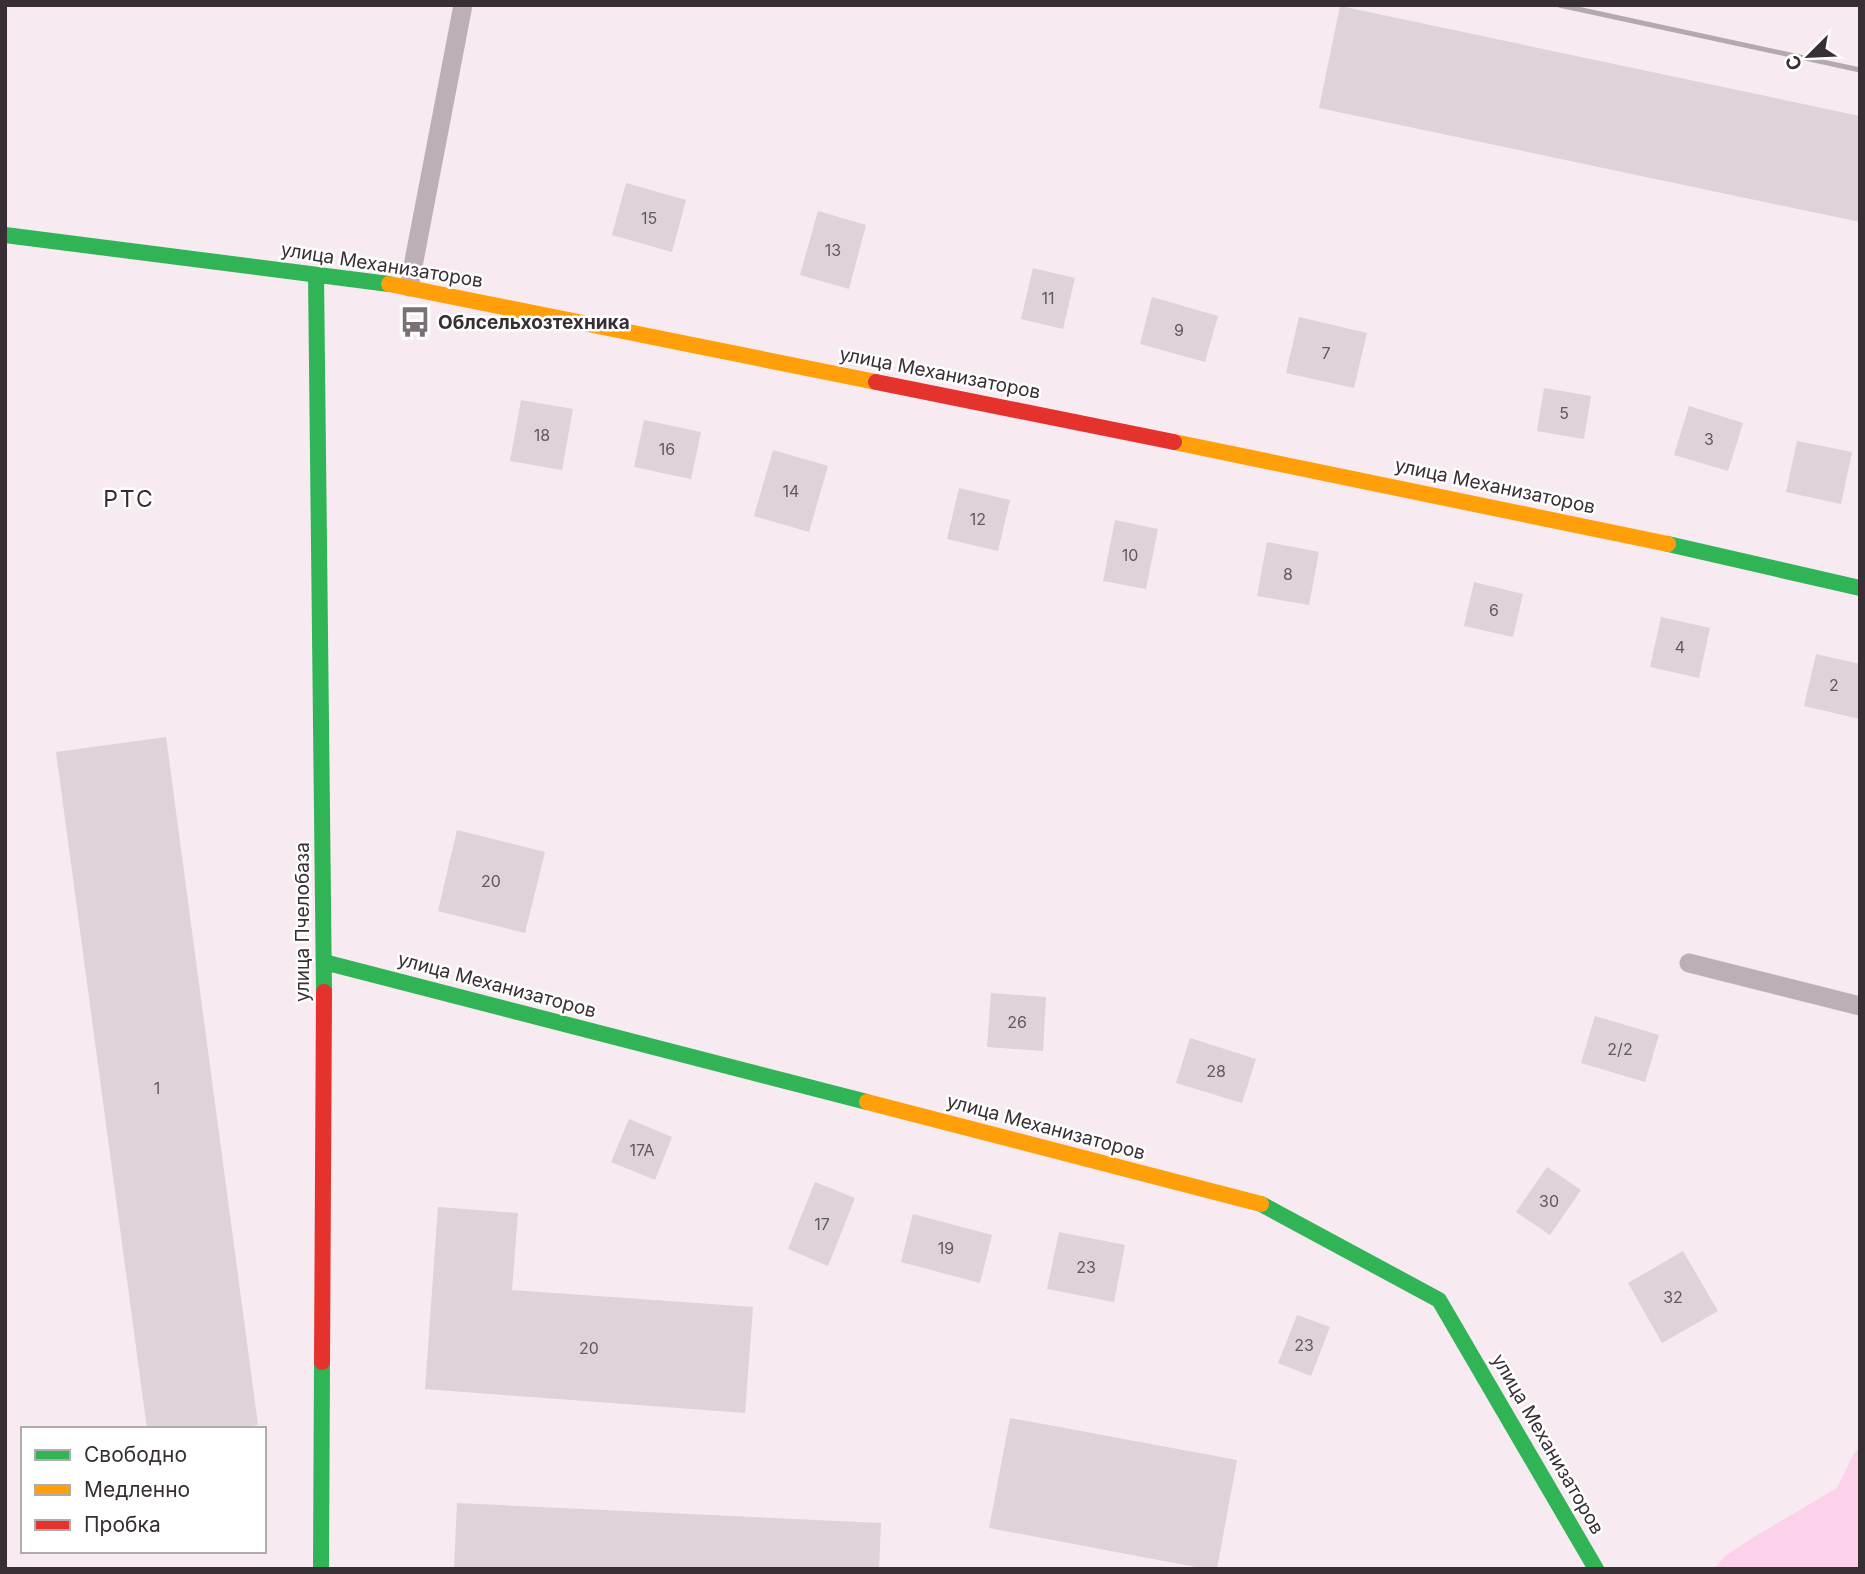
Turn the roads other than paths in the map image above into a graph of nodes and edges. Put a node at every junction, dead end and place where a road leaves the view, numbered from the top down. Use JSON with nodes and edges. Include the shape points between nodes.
{"nodes":[{"id":1,"x":464,"y":5,"type":"edge"},
{"id":2,"x":5,"y":235,"type":"edge"},
{"id":3,"x":316,"y":275,"type":"junction"},
{"id":4,"x":409,"y":287,"type":"junction"},
{"id":5,"x":1860,"y":588,"type":"edge"},
{"id":6,"x":324,"y":962,"type":"junction"},
{"id":7,"x":1689,"y":963,"type":"dead end"},
{"id":8,"x":1860,"y":1006,"type":"edge"},
{"id":9,"x":321,"y":1569,"type":"edge"},
{"id":10,"x":1596,"y":1569,"type":"edge"}],
"edges":[{"from":1,"to":4,"type":"lane"},
{"from":2,"to":3,"type":"street","name":"улица Механизаторов"},
{"from":3,"to":4,"type":"street","name":"улица Механизаторов"},
{"from":3,"to":6,"type":"street","name":"улица Пчелобаза"},
{"from":4,"to":5,"type":"street","name":"улица Механизаторов","via":[[1593,527]]},
{"from":6,"to":9,"type":"street","name":"улица Пчелобаза"},
{"from":6,"to":10,"type":"street","name":"улица Механизаторов","via":[[1264,1205],[1439,1300]]},
{"from":7,"to":8,"type":"lane"}]}
